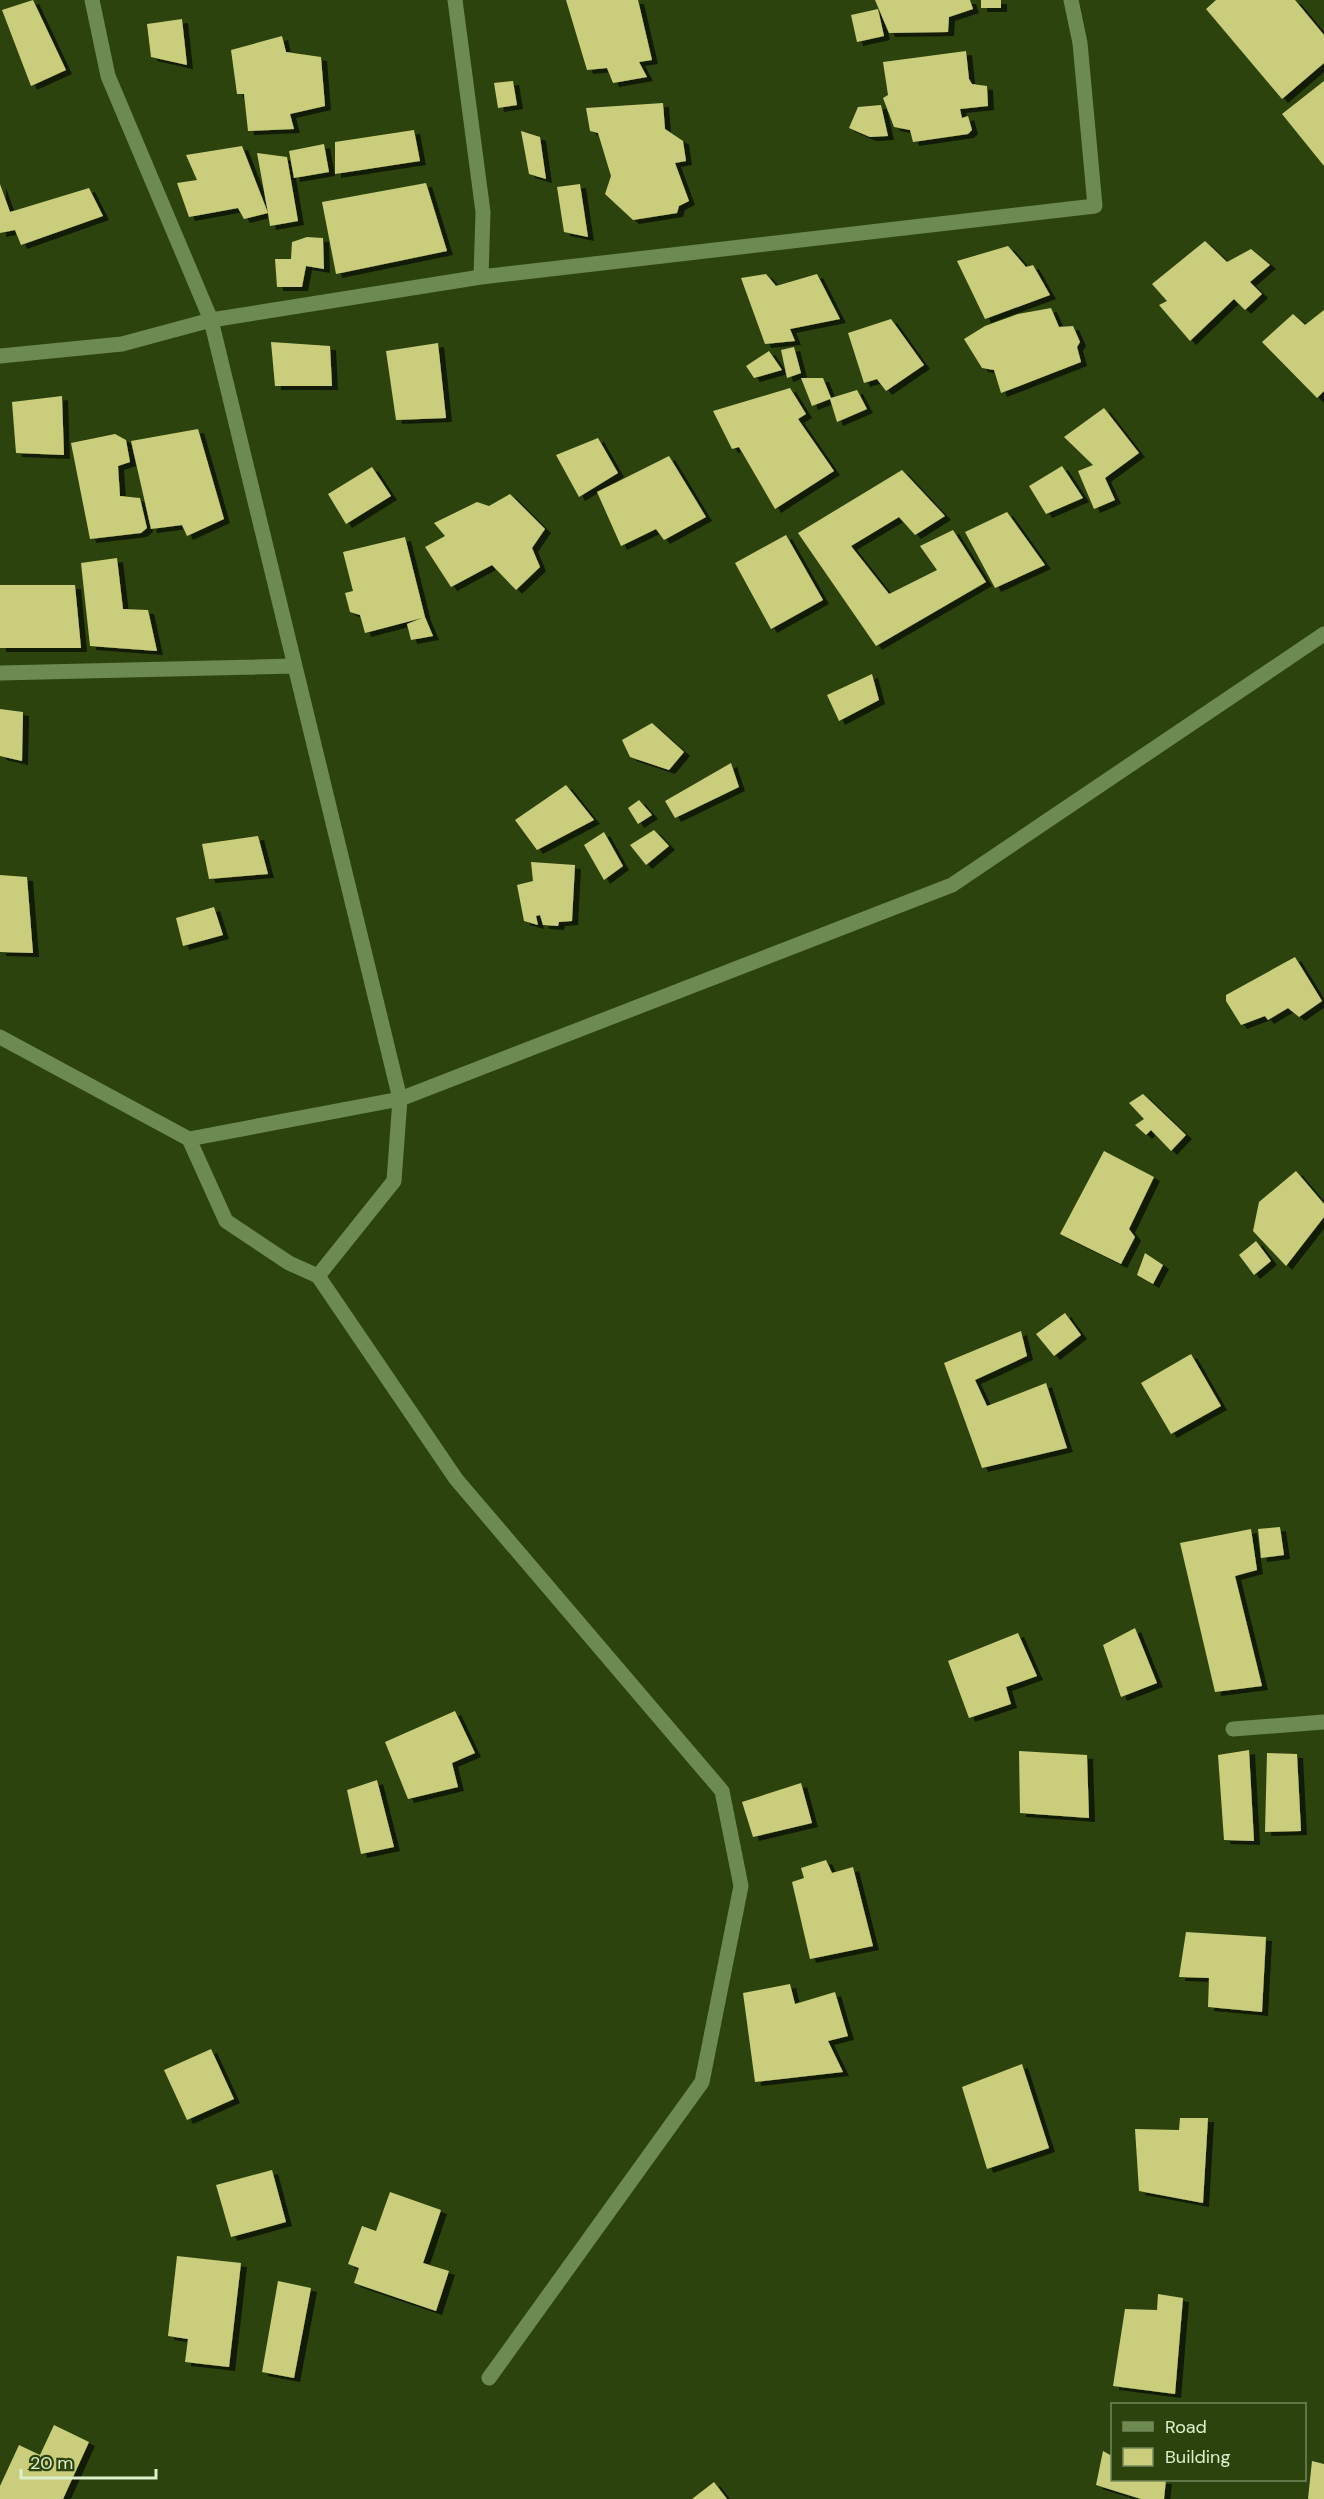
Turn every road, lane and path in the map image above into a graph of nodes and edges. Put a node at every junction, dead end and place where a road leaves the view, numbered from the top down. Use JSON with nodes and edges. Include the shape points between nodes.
{"nodes":[{"id":1,"x":92,"y":0,"type":"edge"},
{"id":2,"x":454,"y":0,"type":"edge"},
{"id":3,"x":1071,"y":0,"type":"edge"},
{"id":4,"x":482,"y":277,"type":"junction"},
{"id":5,"x":212,"y":320,"type":"junction"},
{"id":6,"x":0,"y":356,"type":"edge"},
{"id":7,"x":1324,"y":634,"type":"edge"},
{"id":8,"x":295,"y":666,"type":"junction"},
{"id":9,"x":0,"y":673,"type":"edge"},
{"id":10,"x":0,"y":1037,"type":"edge"},
{"id":11,"x":400,"y":1099,"type":"junction"},
{"id":12,"x":189,"y":1139,"type":"junction"},
{"id":13,"x":318,"y":1276,"type":"junction"},
{"id":14,"x":1324,"y":1722,"type":"edge"},
{"id":15,"x":1233,"y":1729,"type":"dead end"},
{"id":16,"x":489,"y":2378,"type":"dead end"}],
"edges":[{"from":1,"to":5,"type":"street","via":[[108,76]]},
{"from":2,"to":4,"type":"street","via":[[483,212]]},
{"from":3,"to":4,"type":"street","via":[[1080,43],[1095,206]]},
{"from":4,"to":5,"type":"street"},
{"from":5,"to":6,"type":"street","via":[[122,344]]},
{"from":5,"to":8,"type":"street"},
{"from":7,"to":11,"type":"street","via":[[952,885]]},
{"from":8,"to":9,"type":"street"},
{"from":8,"to":11,"type":"street"},
{"from":10,"to":12,"type":"street"},
{"from":11,"to":12,"type":"street"},
{"from":11,"to":13,"type":"street","via":[[394,1181]]},
{"from":12,"to":13,"type":"street","via":[[226,1221],[289,1263]]},
{"from":13,"to":16,"type":"street","via":[[456,1479],[722,1791],[741,1886],[702,2082]]},
{"from":14,"to":15,"type":"street"}]}
